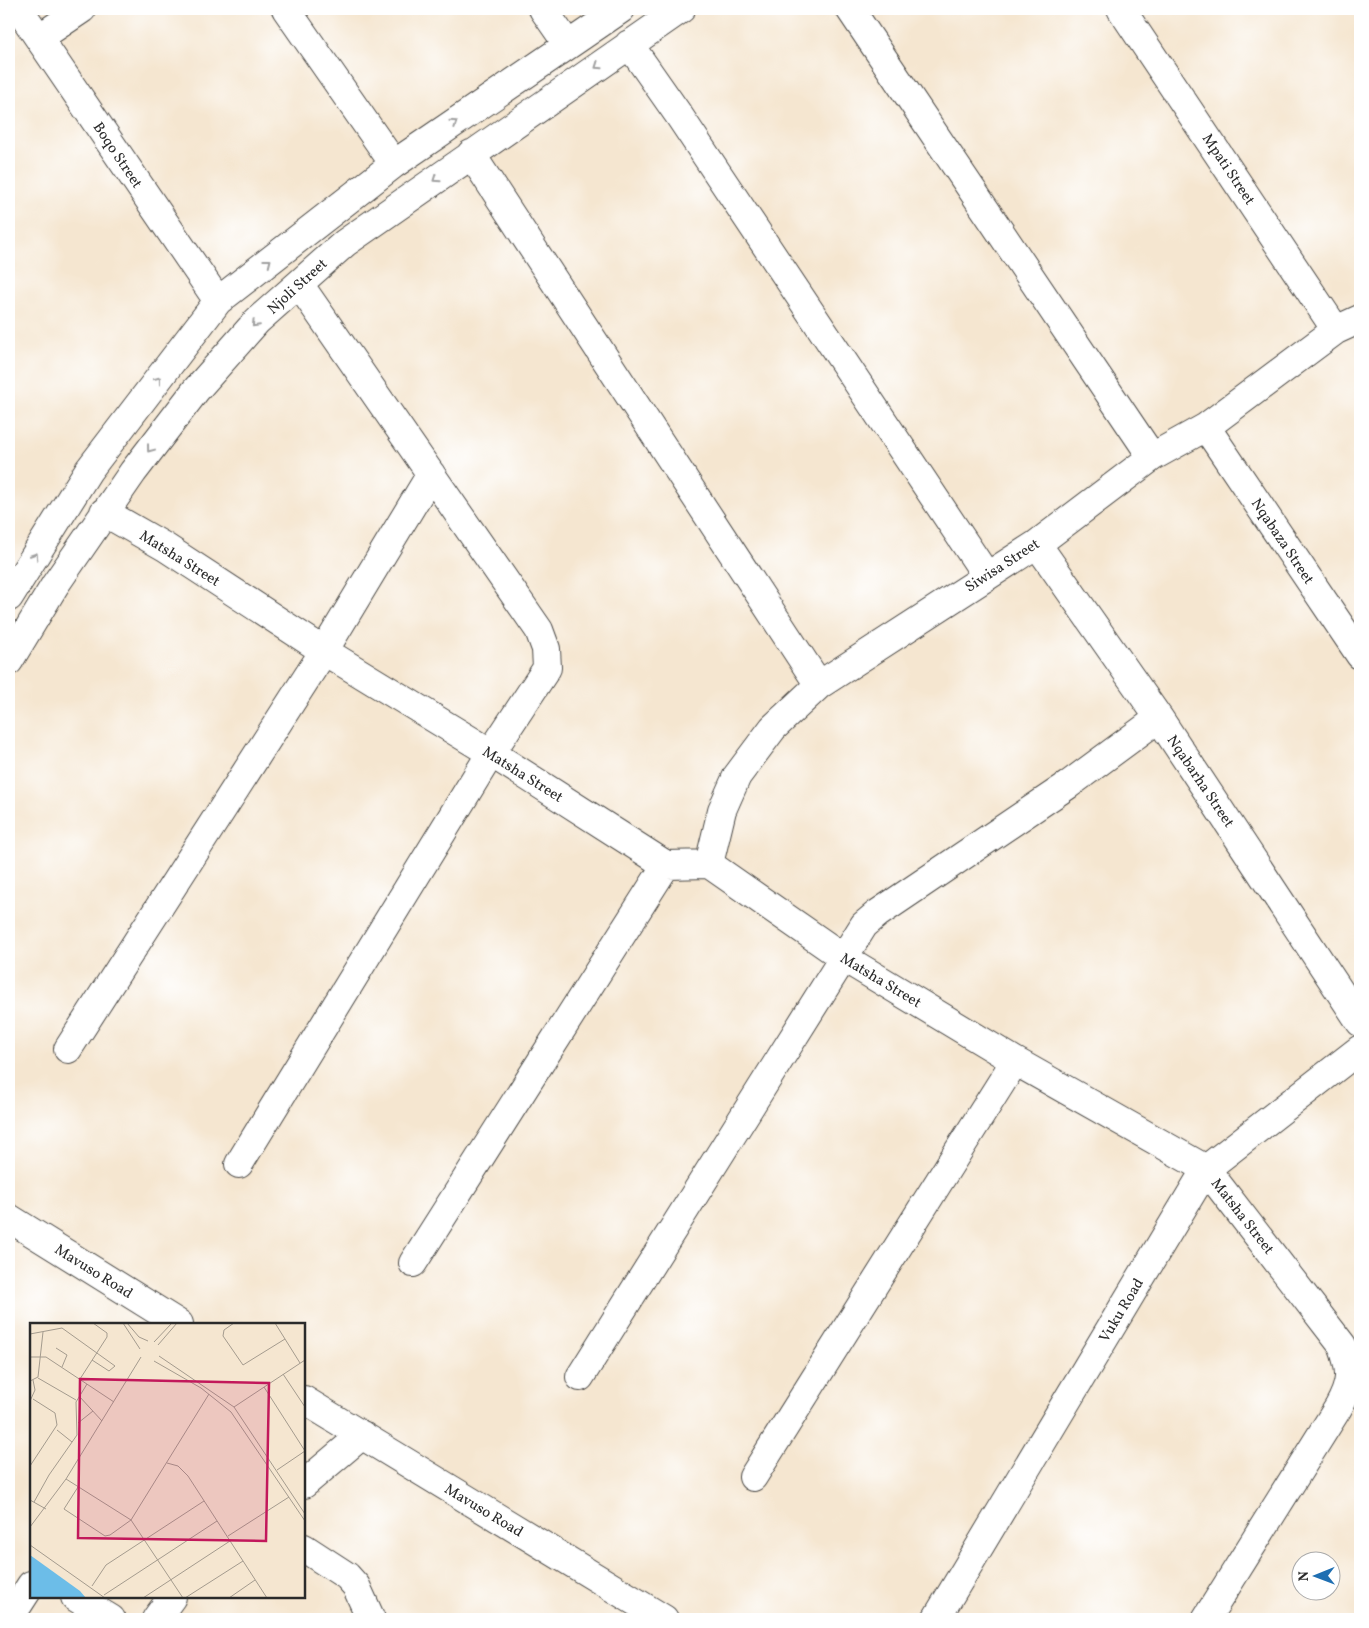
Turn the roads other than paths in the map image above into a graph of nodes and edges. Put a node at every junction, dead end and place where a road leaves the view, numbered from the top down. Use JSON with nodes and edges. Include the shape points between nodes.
{"nodes":[{"id":1,"x":19,"y":9,"type":"edge"},
{"id":2,"x":82,"y":9,"type":"edge"},
{"id":3,"x":286,"y":9,"type":"edge"},
{"id":4,"x":543,"y":9,"type":"edge"},
{"id":5,"x":621,"y":9,"type":"edge"},
{"id":6,"x":681,"y":9,"type":"edge"},
{"id":7,"x":850,"y":9,"type":"edge"},
{"id":8,"x":1121,"y":9,"type":"edge"},
{"id":9,"x":39,"y":38,"type":"junction"},
{"id":10,"x":629,"y":44,"type":"junction"},
{"id":11,"x":568,"y":45,"type":"junction"},
{"id":12,"x":471,"y":154,"type":"junction"},
{"id":13,"x":394,"y":164,"type":"junction"},
{"id":14,"x":299,"y":284,"type":"junction"},
{"id":15,"x":218,"y":301,"type":"junction"},
{"id":16,"x":1348,"y":325,"type":"edge"},
{"id":17,"x":1206,"y":427,"type":"junction"},
{"id":18,"x":1152,"y":458,"type":"junction"},
{"id":19,"x":431,"y":474,"type":"junction"},
{"id":20,"x":104,"y":512,"type":"junction"},
{"id":21,"x":1037,"y":544,"type":"junction"},
{"id":22,"x":986,"y":575,"type":"junction"},
{"id":23,"x":9,"y":597,"type":"edge"},
{"id":24,"x":324,"y":652,"type":"junction"},
{"id":25,"x":1360,"y":655,"type":"edge"},
{"id":26,"x":9,"y":661,"type":"edge"},
{"id":27,"x":819,"y":685,"type":"junction"},
{"id":28,"x":1159,"y":718,"type":"junction"},
{"id":29,"x":491,"y":753,"type":"junction"},
{"id":30,"x":709,"y":864,"type":"junction"},
{"id":31,"x":666,"y":865,"type":"junction"},
{"id":32,"x":844,"y":958,"type":"junction"},
{"id":33,"x":1360,"y":1022,"type":"edge"},
{"id":34,"x":68,"y":1049,"type":"dead end"},
{"id":35,"x":1360,"y":1049,"type":"edge"},
{"id":36,"x":1015,"y":1061,"type":"junction"},
{"id":37,"x":239,"y":1164,"type":"dead end"},
{"id":38,"x":1206,"y":1169,"type":"junction"},
{"id":39,"x":9,"y":1218,"type":"edge"},
{"id":40,"x":414,"y":1263,"type":"dead end"},
{"id":41,"x":177,"y":1323,"type":"edge"},
{"id":42,"x":580,"y":1377,"type":"dead end"},
{"id":43,"x":305,"y":1401,"type":"edge"},
{"id":44,"x":362,"y":1435,"type":"junction"},
{"id":45,"x":753,"y":1477,"type":"dead end"},
{"id":46,"x":305,"y":1483,"type":"edge"},
{"id":47,"x":305,"y":1549,"type":"edge"},
{"id":48,"x":30,"y":1587,"type":"edge"},
{"id":49,"x":77,"y":1598,"type":"edge"},
{"id":50,"x":171,"y":1598,"type":"edge"},
{"id":51,"x":9,"y":1619,"type":"edge"},
{"id":52,"x":111,"y":1619,"type":"edge"},
{"id":53,"x":156,"y":1619,"type":"edge"},
{"id":54,"x":371,"y":1619,"type":"edge"},
{"id":55,"x":664,"y":1619,"type":"edge"},
{"id":56,"x":936,"y":1619,"type":"edge"},
{"id":57,"x":1206,"y":1619,"type":"edge"}],
"edges":[{"from":1,"to":9,"type":"street","name":"Boqo Street"},
{"from":2,"to":9,"type":"street"},
{"from":3,"to":13,"type":"street"},
{"from":4,"to":11,"type":"street"},
{"from":5,"to":11,"type":"street"},
{"from":6,"to":10,"type":"street","name":"Njoli Street"},
{"from":7,"to":18,"type":"street"},
{"from":8,"to":16,"type":"street","name":"Mpati Street"},
{"from":9,"to":15,"type":"street","name":"Boqo Street"},
{"from":10,"to":12,"type":"street","name":"Njoli Street","one_way":true},
{"from":10,"to":22,"type":"street"},
{"from":13,"to":11,"type":"street","one_way":true},
{"from":12,"to":14,"type":"street","name":"Njoli Street","one_way":true,"via":[[345,243]]},
{"from":12,"to":27,"type":"street"},
{"from":15,"to":13,"type":"street","one_way":true},
{"from":14,"to":19,"type":"street"},
{"from":14,"to":20,"type":"street","name":"Njoli Street","one_way":true,"via":[[257,321],[196,390]]},
{"from":23,"to":15,"type":"street","one_way":true,"via":[[88,471]]},
{"from":16,"to":17,"type":"street","name":"Siwisa Street"},
{"from":17,"to":18,"type":"street","name":"Siwisa Street"},
{"from":17,"to":25,"type":"street","name":"Nqabaza Street"},
{"from":18,"to":21,"type":"street","name":"Siwisa Street"},
{"from":19,"to":24,"type":"street"},
{"from":19,"to":29,"type":"street","via":[[539,630],[546,649],[547,668]]},
{"from":20,"to":24,"type":"street","name":"Matsha Street","via":[[165,547]]},
{"from":20,"to":26,"type":"street","name":"Njoli Street"},
{"from":21,"to":22,"type":"street","name":"Siwisa Street"},
{"from":21,"to":28,"type":"street","name":"Nqabarha Street"},
{"from":22,"to":27,"type":"street","name":"Siwisa Street"},
{"from":24,"to":29,"type":"street","name":"Matsha Street"},
{"from":24,"to":34,"type":"street"},
{"from":27,"to":30,"type":"street","name":"Siwisa Street","via":[[774,728],[737,776],[722,810]]},
{"from":28,"to":32,"type":"street","via":[[877,914],[864,925]]},
{"from":28,"to":33,"type":"street","name":"Nqabarha Street"},
{"from":29,"to":31,"type":"street","name":"Matsha Street"},
{"from":29,"to":37,"type":"street"},
{"from":30,"to":31,"type":"street"},
{"from":30,"to":32,"type":"street","name":"Matsha Street"},
{"from":31,"to":40,"type":"street"},
{"from":32,"to":36,"type":"street","name":"Matsha Street"},
{"from":32,"to":42,"type":"street"},
{"from":35,"to":38,"type":"street","name":"Vuku Road"},
{"from":36,"to":38,"type":"street","name":"Matsha Street"},
{"from":36,"to":45,"type":"street"},
{"from":38,"to":56,"type":"street","name":"Vuku Road"},
{"from":38,"to":57,"type":"street","name":"Matsha Street","via":[[1342,1345],[1350,1374],[1348,1391]]},
{"from":39,"to":41,"type":"street","name":"Mavuso Road"},
{"from":43,"to":44,"type":"street","name":"Mavuso Road"},
{"from":44,"to":46,"type":"street"},
{"from":44,"to":55,"type":"street","name":"Mavuso Road"},
{"from":47,"to":54,"type":"street","via":[[347,1576],[356,1586]]},
{"from":48,"to":51,"type":"street"},
{"from":49,"to":52,"type":"street"},
{"from":50,"to":53,"type":"street"}]}
